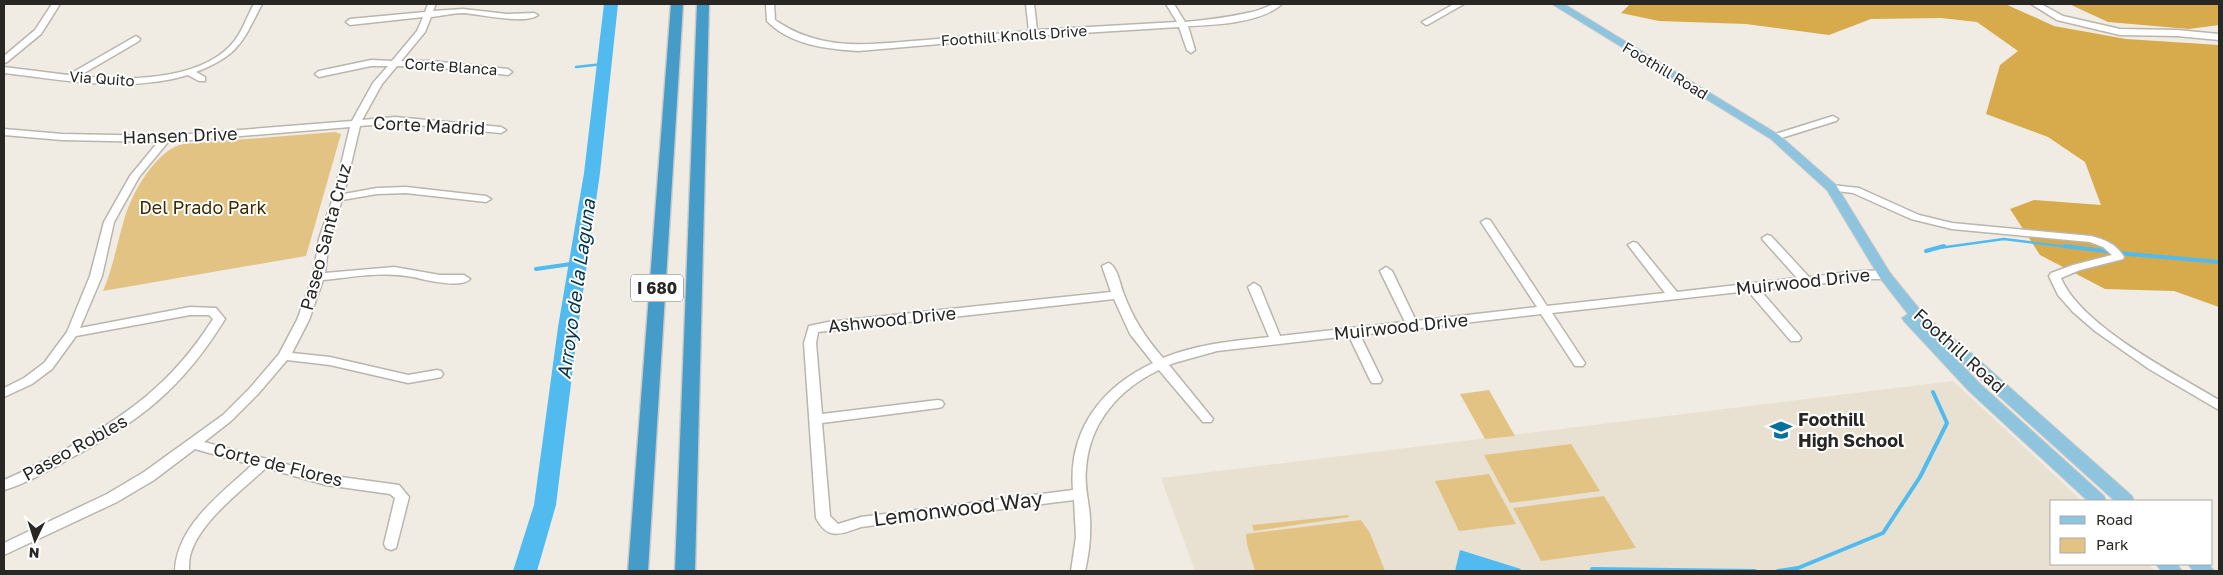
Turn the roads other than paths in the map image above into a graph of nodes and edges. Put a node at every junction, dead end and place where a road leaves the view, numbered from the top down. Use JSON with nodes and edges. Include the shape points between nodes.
{"nodes":[{"id":1,"x":56,"y":4,"type":"edge"},
{"id":2,"x":258,"y":4,"type":"edge"},
{"id":3,"x":677,"y":4,"type":"edge"},
{"id":4,"x":703,"y":4,"type":"edge"},
{"id":5,"x":770,"y":4,"type":"edge"},
{"id":6,"x":1030,"y":4,"type":"edge"},
{"id":7,"x":1170,"y":4,"type":"edge"},
{"id":8,"x":1278,"y":4,"type":"edge"},
{"id":9,"x":1460,"y":4,"type":"edge"},
{"id":10,"x":1556,"y":4,"type":"edge"},
{"id":11,"x":2035,"y":4,"type":"edge"},
{"id":12,"x":430,"y":9,"type":"edge"},
{"id":13,"x":534,"y":15,"type":"dead end"},
{"id":14,"x":350,"y":22,"type":"dead end"},
{"id":15,"x":1426,"y":22,"type":"dead end"},
{"id":16,"x":1183,"y":25,"type":"junction"},
{"id":17,"x":1033,"y":33,"type":"junction"},
{"id":18,"x":2219,"y":37,"type":"edge"},
{"id":19,"x":136,"y":39,"type":"dead end"},
{"id":20,"x":1191,"y":50,"type":"dead end"},
{"id":21,"x":4,"y":60,"type":"edge"},
{"id":22,"x":395,"y":63,"type":"junction"},
{"id":23,"x":4,"y":70,"type":"edge"},
{"id":24,"x":190,"y":72,"type":"junction"},
{"id":25,"x":508,"y":72,"type":"dead end"},
{"id":26,"x":319,"y":74,"type":"dead end"},
{"id":27,"x":71,"y":77,"type":"junction"},
{"id":28,"x":202,"y":79,"type":"dead end"},
{"id":29,"x":1833,"y":119,"type":"dead end"},
{"id":30,"x":356,"y":123,"type":"junction"},
{"id":31,"x":501,"y":130,"type":"dead end"},
{"id":32,"x":4,"y":132,"type":"edge"},
{"id":33,"x":1774,"y":137,"type":"junction"},
{"id":34,"x":165,"y":139,"type":"junction"},
{"id":35,"x":1832,"y":188,"type":"junction"},
{"id":36,"x":338,"y":198,"type":"junction"},
{"id":37,"x":486,"y":198,"type":"dead end"},
{"id":38,"x":1486,"y":222,"type":"dead end"},
{"id":39,"x":1767,"y":238,"type":"dead end"},
{"id":40,"x":1633,"y":245,"type":"dead end"},
{"id":41,"x":1108,"y":266,"type":"dead end"},
{"id":42,"x":1386,"y":270,"type":"dead end"},
{"id":43,"x":1880,"y":275,"type":"junction"},
{"id":44,"x":319,"y":277,"type":"junction"},
{"id":45,"x":464,"y":279,"type":"dead end"},
{"id":46,"x":1806,"y":281,"type":"junction"},
{"id":47,"x":1254,"y":287,"type":"dead end"},
{"id":48,"x":1751,"y":287,"type":"junction"},
{"id":49,"x":1118,"y":295,"type":"junction"},
{"id":50,"x":1673,"y":295,"type":"junction"},
{"id":51,"x":1544,"y":311,"type":"junction"},
{"id":52,"x":1414,"y":326,"type":"junction"},
{"id":53,"x":1353,"y":332,"type":"junction"},
{"id":54,"x":72,"y":334,"type":"junction"},
{"id":55,"x":1795,"y":338,"type":"dead end"},
{"id":56,"x":1276,"y":341,"type":"junction"},
{"id":57,"x":284,"y":356,"type":"junction"},
{"id":58,"x":1160,"y":363,"type":"junction"},
{"id":59,"x":1579,"y":363,"type":"dead end"},
{"id":60,"x":437,"y":374,"type":"dead end"},
{"id":61,"x":1376,"y":380,"type":"dead end"},
{"id":62,"x":4,"y":393,"type":"edge"},
{"id":63,"x":938,"y":404,"type":"dead end"},
{"id":64,"x":2219,"y":406,"type":"edge"},
{"id":65,"x":816,"y":419,"type":"junction"},
{"id":66,"x":1207,"y":419,"type":"dead end"},
{"id":67,"x":194,"y":444,"type":"junction"},
{"id":68,"x":263,"y":463,"type":"junction"},
{"id":69,"x":4,"y":485,"type":"edge"},
{"id":70,"x":1081,"y":494,"type":"junction"},
{"id":71,"x":2097,"y":500,"type":"edge"},
{"id":72,"x":2125,"y":500,"type":"edge"},
{"id":73,"x":836,"y":530,"type":"joint"},
{"id":74,"x":391,"y":544,"type":"dead end"},
{"id":75,"x":4,"y":549,"type":"edge"},
{"id":76,"x":182,"y":571,"type":"edge"},
{"id":77,"x":638,"y":571,"type":"edge"},
{"id":78,"x":685,"y":571,"type":"edge"},
{"id":79,"x":1078,"y":571,"type":"edge"}],
"edges":[{"from":1,"to":21,"type":"street","via":[[38,32]]},
{"from":2,"to":24,"type":"street","name":"Via Quito","via":[[234,47],[220,58]]},
{"from":3,"to":77,"type":"highway","number":"I 680"},
{"from":4,"to":78,"type":"highway","number":"I 680"},
{"from":5,"to":17,"type":"street","name":"Foothill Knolls Drive","via":[[771,21],[789,34],[808,42],[835,47],[858,48]]},
{"from":6,"to":17,"type":"street"},
{"from":7,"to":16,"type":"street"},
{"from":8,"to":16,"type":"street","name":"Foothill Knolls Drive","via":[[1260,13],[1220,22]]},
{"from":9,"to":15,"type":"street"},
{"from":10,"to":33,"type":"main road","name":"Foothill Road"},
{"from":11,"to":18,"type":"street","via":[[2060,18],[2120,32]]},
{"from":12,"to":13,"type":"street","via":[[507,16]]},
{"from":12,"to":14,"type":"street"},
{"from":12,"to":22,"type":"street","name":"Paseo Santa Cruz","via":[[421,32]]},
{"from":16,"to":17,"type":"street","name":"Foothill Knolls Drive"},
{"from":16,"to":20,"type":"street"},
{"from":19,"to":27,"type":"street"},
{"from":22,"to":25,"type":"street","name":"Corte Blanca"},
{"from":22,"to":26,"type":"street","name":"Corte Blanca","via":[[363,64]]},
{"from":22,"to":30,"type":"street","name":"Paseo Santa Cruz","via":[[378,83]]},
{"from":23,"to":27,"type":"street","name":"Via Quito"},
{"from":24,"to":27,"type":"street","name":"Via Quito","via":[[162,80],[136,82]]},
{"from":24,"to":28,"type":"street"},
{"from":29,"to":33,"type":"street"},
{"from":30,"to":31,"type":"street","name":"Corte Madrid","via":[[395,120]]},
{"from":30,"to":34,"type":"street","name":"Hansen Drive"},
{"from":30,"to":36,"type":"street","name":"Paseo Santa Cruz"},
{"from":32,"to":34,"type":"street","name":"Hansen Drive"},
{"from":33,"to":35,"type":"main road","name":"Foothill Road"},
{"from":33,"to":43,"type":"main road","name":"Foothill Road","via":[[1814,177]]},
{"from":34,"to":54,"type":"street","via":[[135,176],[109,222],[96,276]]},
{"from":35,"to":43,"type":"main road","name":"Foothill Road"},
{"from":35,"to":64,"type":"street","via":[[1863,193],[1933,222],[2091,239],[2108,245],[2119,257],[2055,276],[2056,286],[2083,316],[2114,340]]},
{"from":36,"to":37,"type":"street","via":[[395,190],[457,198]]},
{"from":36,"to":44,"type":"street","name":"Paseo Santa Cruz","via":[[324,239]]},
{"from":38,"to":51,"type":"street"},
{"from":39,"to":46,"type":"street"},
{"from":40,"to":50,"type":"street"},
{"from":41,"to":49,"type":"street"},
{"from":42,"to":52,"type":"street"},
{"from":43,"to":46,"type":"street","name":"Muirwood Drive"},
{"from":43,"to":71,"type":"main road","name":"Foothill Road","via":[[1925,338]]},
{"from":43,"to":72,"type":"main road","name":"Foothill Road","via":[[1919,318]]},
{"from":44,"to":45,"type":"street","via":[[394,270],[440,279]]},
{"from":44,"to":57,"type":"street","name":"Paseo Santa Cruz","via":[[304,320]]},
{"from":46,"to":48,"type":"street","name":"Muirwood Drive"},
{"from":47,"to":56,"type":"street"},
{"from":48,"to":50,"type":"street","name":"Muirwood Drive"},
{"from":48,"to":55,"type":"street"},
{"from":49,"to":58,"type":"street","via":[[1136,334]]},
{"from":49,"to":65,"type":"street","name":"Ashwood Drive","via":[[813,329],[810,343]]},
{"from":50,"to":51,"type":"street","name":"Muirwood Drive"},
{"from":51,"to":52,"type":"street","name":"Muirwood Drive"},
{"from":51,"to":59,"type":"street"},
{"from":52,"to":53,"type":"street","name":"Muirwood Drive"},
{"from":53,"to":56,"type":"street","name":"Muirwood Drive"},
{"from":53,"to":61,"type":"street"},
{"from":54,"to":62,"type":"street","via":[[48,366]]},
{"from":54,"to":69,"type":"street","name":"Paseo Robles","via":[[190,311],[212,311],[219,319],[195,358],[166,389],[136,414],[99,438]]},
{"from":56,"to":58,"type":"street","name":"Muirwood Drive","via":[[1200,350]]},
{"from":57,"to":60,"type":"street","via":[[330,361],[408,379]]},
{"from":57,"to":67,"type":"street","name":"Paseo Santa Cruz","via":[[227,418]]},
{"from":58,"to":66,"type":"street"},
{"from":58,"to":70,"type":"street","name":"Muirwood Drive","via":[[1132,379],[1095,416],[1080,456]]},
{"from":63,"to":65,"type":"street"},
{"from":65,"to":73,"type":"street","name":"Ashwood Drive","via":[[823,518]]},
{"from":67,"to":68,"type":"street","name":"Corte de Flores"},
{"from":67,"to":75,"type":"street","name":"Paseo Santa Cruz","via":[[112,498]]},
{"from":68,"to":74,"type":"street","name":"Corte de Flores","via":[[326,480],[394,489],[402,497]]},
{"from":68,"to":76,"type":"street","via":[[204,520],[187,543]]},
{"from":70,"to":73,"type":"street","name":"Lemonwood Way","via":[[861,522]]},
{"from":70,"to":79,"type":"street","name":"Muirwood Drive","via":[[1084,526]]}]}
